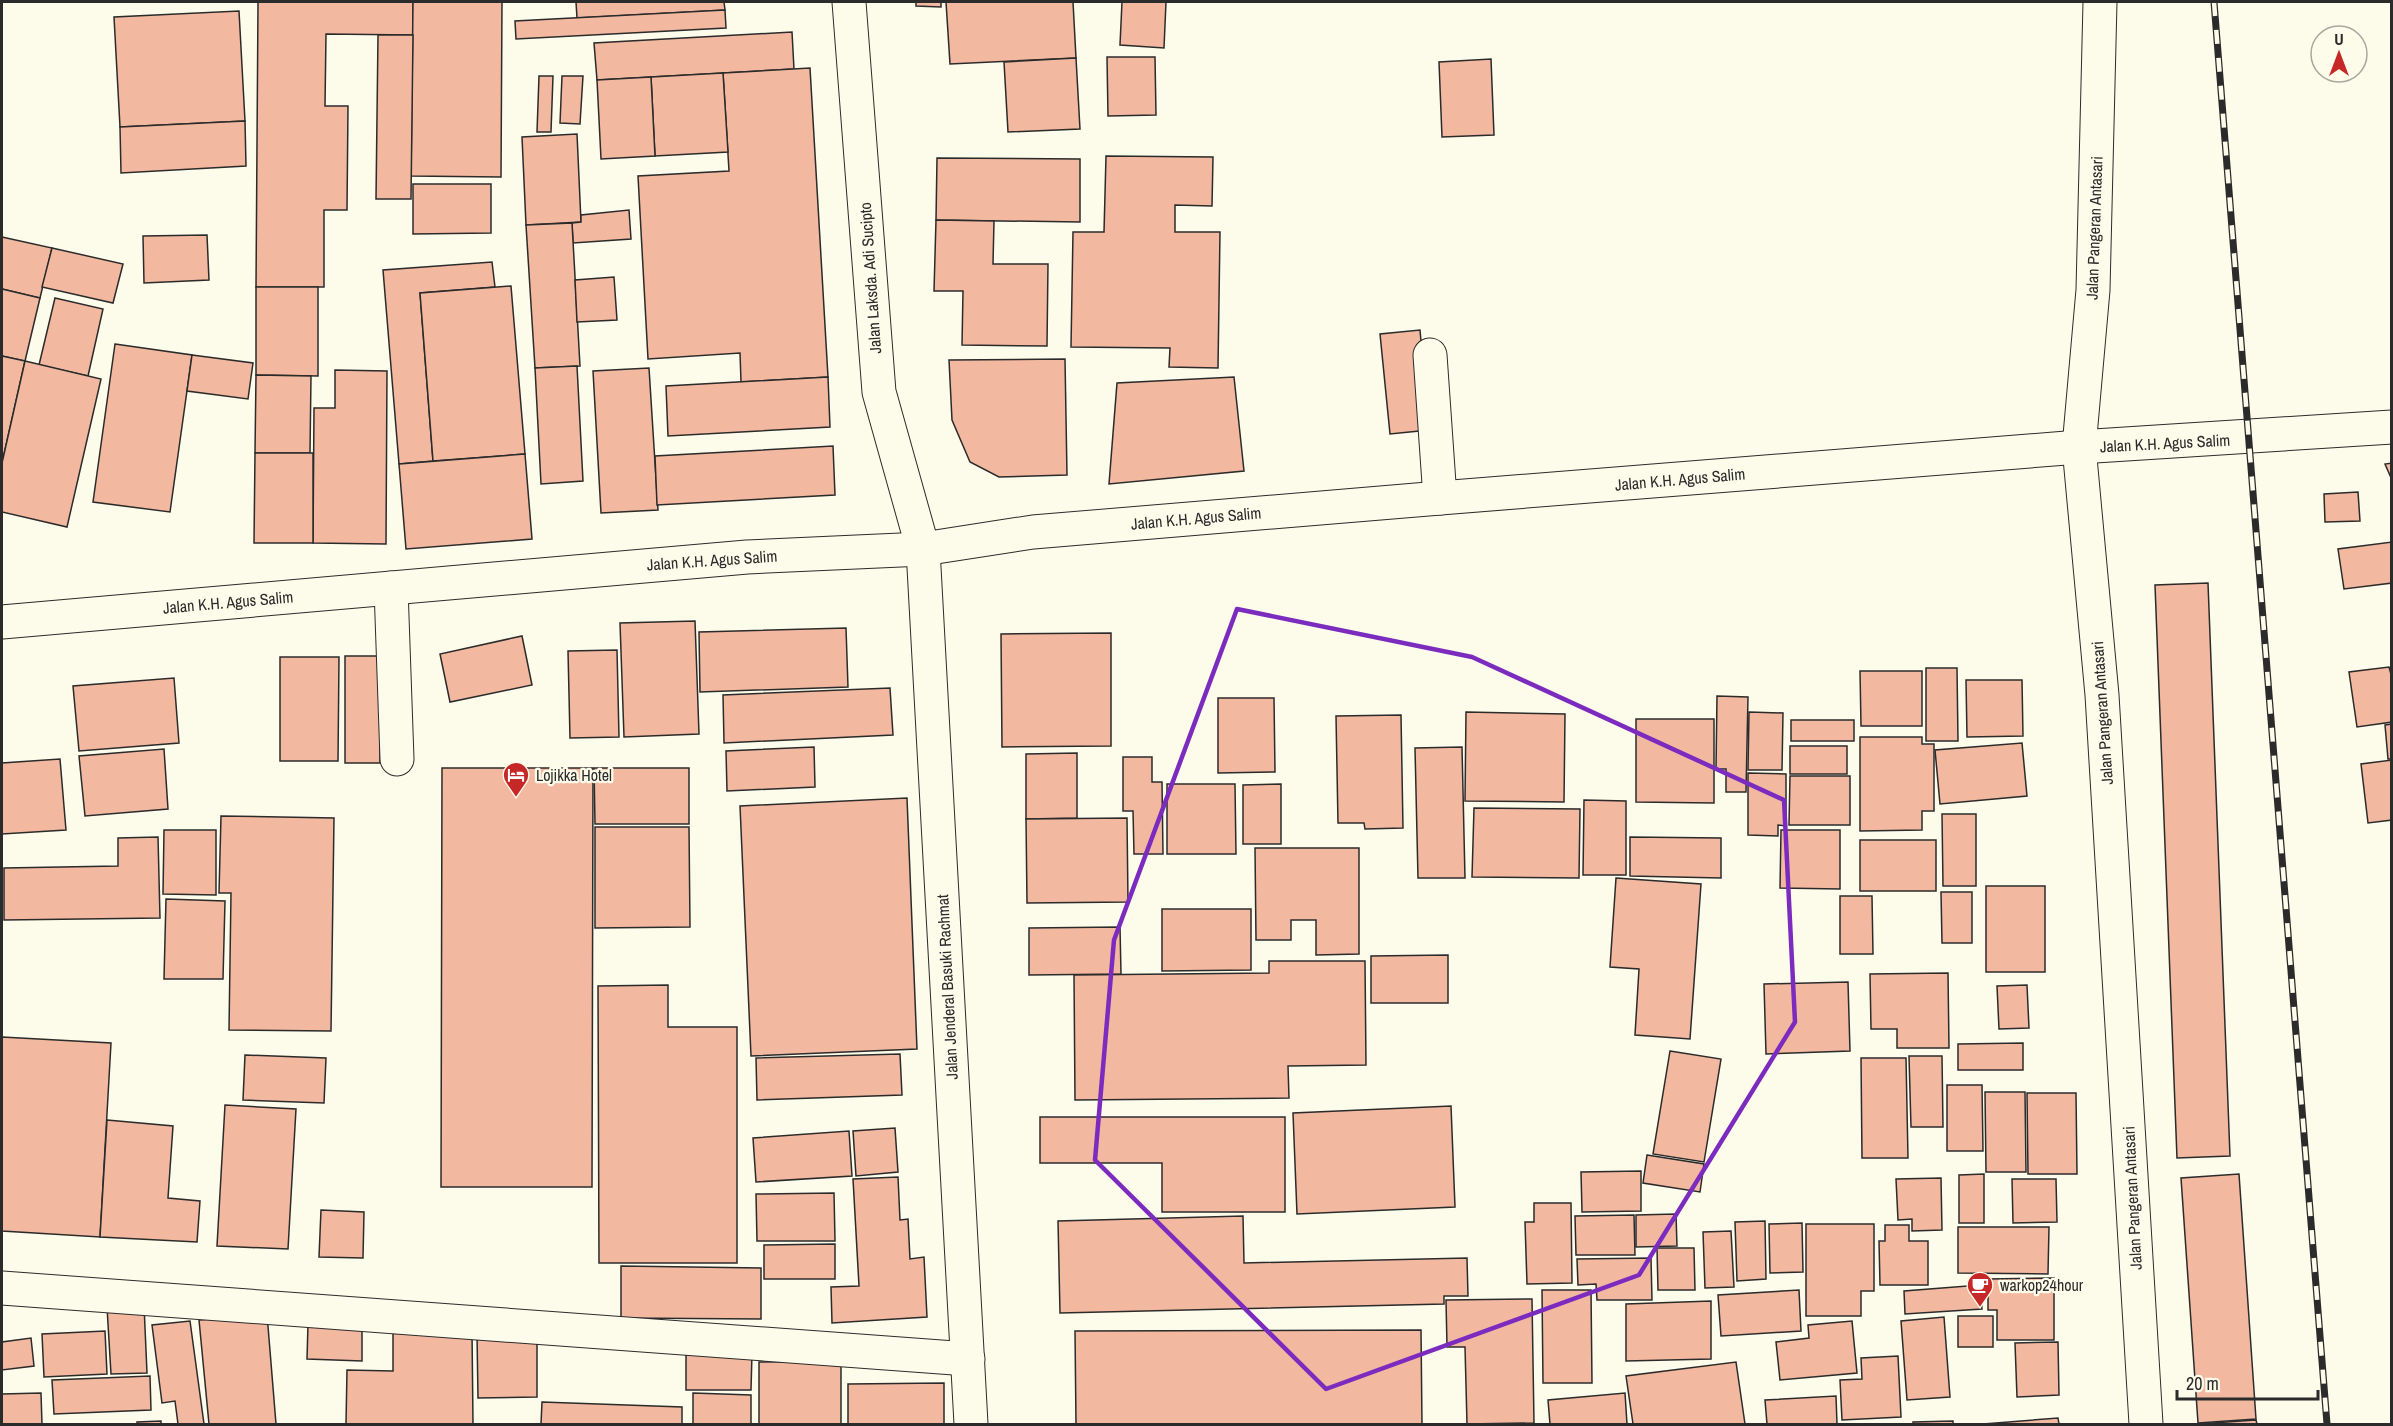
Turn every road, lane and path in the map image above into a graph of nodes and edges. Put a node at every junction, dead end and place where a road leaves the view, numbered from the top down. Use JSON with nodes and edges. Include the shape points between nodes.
{"nodes":[{"id":1,"x":849,"y":2,"type":"edge"},
{"id":2,"x":2100,"y":2,"type":"edge"},
{"id":3,"x":1430,"y":355,"type":"dead end"},
{"id":4,"x":2391,"y":427,"type":"edge"},
{"id":5,"x":2079,"y":447,"type":"junction"},
{"id":6,"x":1440,"y":498,"type":"junction"},
{"id":7,"x":923,"y":549,"type":"junction"},
{"id":8,"x":391,"y":588,"type":"junction"},
{"id":9,"x":2,"y":622,"type":"edge"},
{"id":10,"x":397,"y":759,"type":"dead end"},
{"id":11,"x":2,"y":1288,"type":"edge"},
{"id":12,"x":968,"y":1359,"type":"junction"},
{"id":13,"x":971,"y":1425,"type":"edge"},
{"id":14,"x":2146,"y":1425,"type":"edge"}],
"edges":[{"from":1,"to":7,"type":"street","name":"Jalan Laksda. Adi Sucipto","via":[[879,392]]},
{"from":2,"to":5,"type":"street","name":"Jalan Pangeran Antasari","via":[[2093,290]]},
{"from":3,"to":6,"type":"street"},
{"from":4,"to":5,"type":"street","name":"Jalan K.H. Agus Salim"},
{"from":5,"to":6,"type":"street","name":"Jalan K.H. Agus Salim"},
{"from":5,"to":14,"type":"street","name":"Jalan Pangeran Antasari","via":[[2102,695]]},
{"from":6,"to":7,"type":"street","name":"Jalan K.H. Agus Salim","via":[[1033,532]]},
{"from":7,"to":8,"type":"street","name":"Jalan K.H. Agus Salim","via":[[747,557]]},
{"from":7,"to":12,"type":"street","name":"Jalan Jenderal Basuki Rachmat"},
{"from":8,"to":9,"type":"street","name":"Jalan K.H. Agus Salim"},
{"from":8,"to":10,"type":"street"},
{"from":11,"to":12,"type":"street"},
{"from":12,"to":13,"type":"street","name":"Jalan Jenderal Basuki Rachmat"}]}
